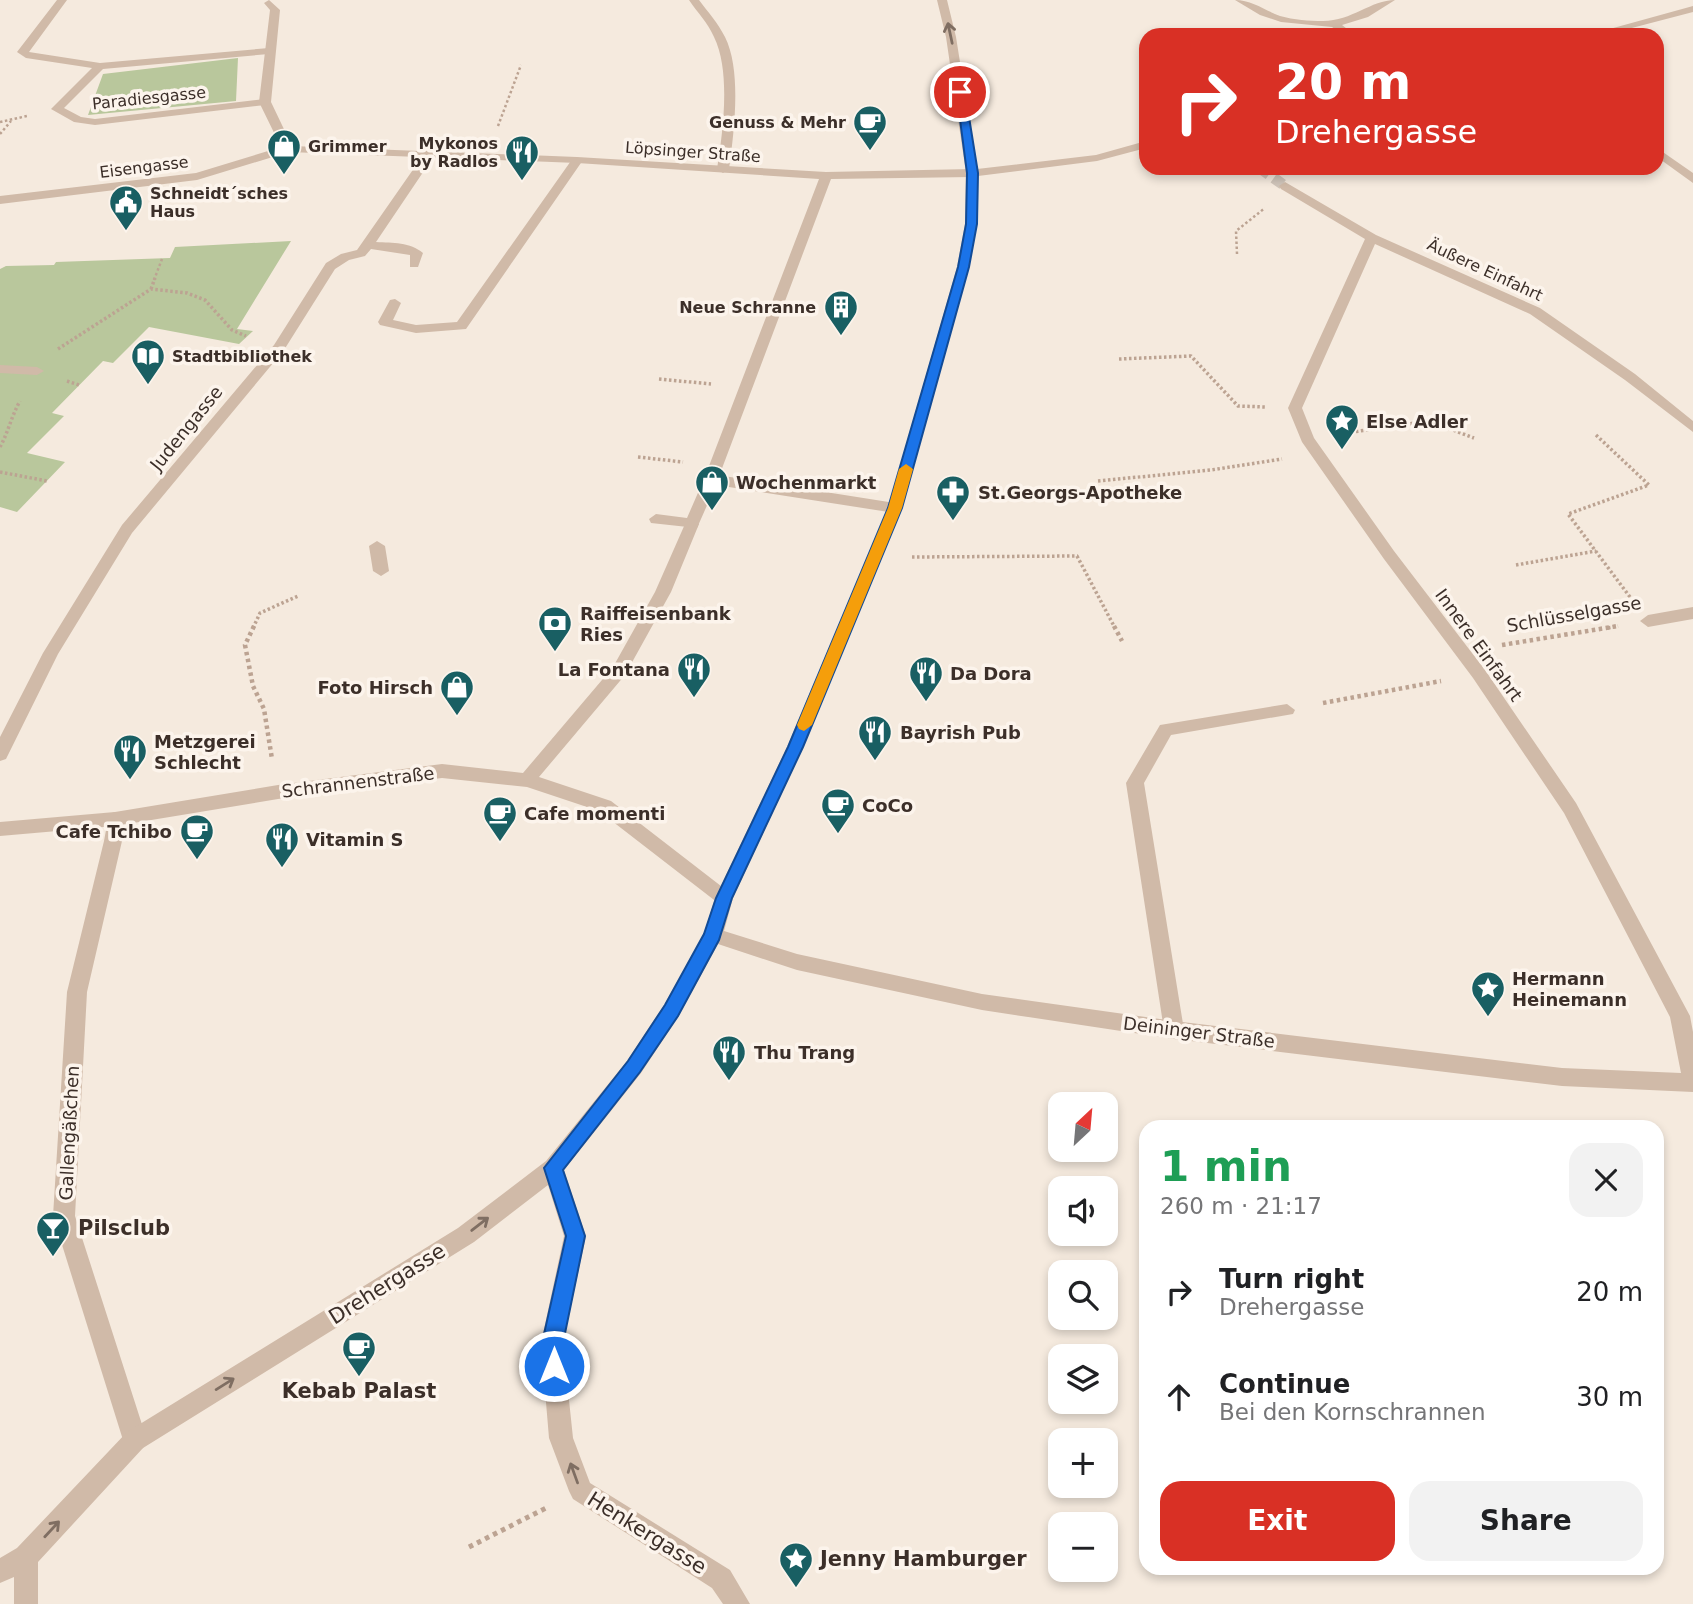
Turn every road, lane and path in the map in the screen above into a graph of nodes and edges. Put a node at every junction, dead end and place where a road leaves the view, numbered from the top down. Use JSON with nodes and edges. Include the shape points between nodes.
{"nodes":[{"id":1,"x":62,"y":0,"type":"edge"},
{"id":2,"x":694,"y":0,"type":"edge"},
{"id":3,"x":942,"y":0,"type":"edge"},
{"id":4,"x":1240,"y":0,"type":"edge"},
{"id":5,"x":1390,"y":0,"type":"edge"},
{"id":6,"x":269,"y":1,"type":"edge"},
{"id":7,"x":1693,"y":9,"type":"edge"},
{"id":8,"x":1334,"y":24,"type":"junction"},
{"id":9,"x":1340,"y":28,"type":"edge"},
{"id":10,"x":1620,"y":28,"type":"edge"},
{"id":11,"x":269,"y":51,"type":"junction"},
{"id":12,"x":521,"y":65,"type":"dead end"},
{"id":13,"x":100,"y":66,"type":"junction"},
{"id":14,"x":265,"y":102,"type":"junction"},
{"id":15,"x":11,"y":120,"type":"dead end"},
{"id":16,"x":0,"y":134,"type":"edge"},
{"id":17,"x":1139,"y":146,"type":"edge"},
{"id":18,"x":288,"y":149,"type":"junction"},
{"id":19,"x":430,"y":153,"type":"junction"},
{"id":20,"x":486,"y":156,"type":"junction"},
{"id":21,"x":1664,"y":156,"type":"edge"},
{"id":22,"x":578,"y":160,"type":"junction"},
{"id":23,"x":723,"y":169,"type":"junction"},
{"id":24,"x":972,"y":173,"type":"junction"},
{"id":25,"x":825,"y":176,"type":"junction"},
{"id":26,"x":1693,"y":179,"type":"edge"},
{"id":27,"x":1285,"y":186,"type":"tunnel mouth"},
{"id":28,"x":1298,"y":194,"type":"junction"},
{"id":29,"x":0,"y":200,"type":"edge"},
{"id":30,"x":1372,"y":238,"type":"junction"},
{"id":31,"x":368,"y":245,"type":"junction"},
{"id":32,"x":1237,"y":254,"type":"dead end"},
{"id":33,"x":162,"y":258,"type":"dead end"},
{"id":34,"x":414,"y":264,"type":"dead end"},
{"id":35,"x":151,"y":289,"type":"junction"},
{"id":36,"x":396,"y":303,"type":"dead end"},
{"id":37,"x":279,"y":346,"type":"junction"},
{"id":38,"x":1119,"y":359,"type":"dead end"},
{"id":39,"x":0,"y":369,"type":"edge"},
{"id":40,"x":37,"y":371,"type":"junction"},
{"id":41,"x":660,"y":379,"type":"dead end"},
{"id":42,"x":748,"y":387,"type":"junction"},
{"id":43,"x":1295,"y":408,"type":"junction"},
{"id":44,"x":1693,"y":428,"type":"edge"},
{"id":45,"x":1596,"y":435,"type":"dead end"},
{"id":46,"x":1474,"y":438,"type":"dead end"},
{"id":47,"x":1307,"y":439,"type":"junction"},
{"id":48,"x":0,"y":447,"type":"edge"},
{"id":49,"x":1318,"y":453,"type":"junction"},
{"id":50,"x":0,"y":472,"type":"edge"},
{"id":51,"x":711,"y":479,"type":"junction"},
{"id":52,"x":47,"y":481,"type":"dead end"},
{"id":53,"x":1098,"y":481,"type":"dead end"},
{"id":54,"x":895,"y":508,"type":"junction"},
{"id":55,"x":656,"y":519,"type":"dead end"},
{"id":56,"x":692,"y":524,"type":"junction"},
{"id":57,"x":377,"y":546,"type":"dead end"},
{"id":58,"x":1596,"y":551,"type":"junction"},
{"id":59,"x":873,"y":557,"type":"junction"},
{"id":60,"x":1516,"y":565,"type":"dead end"},
{"id":61,"x":380,"y":571,"type":"dead end"},
{"id":62,"x":298,"y":596,"type":"dead end"},
{"id":63,"x":1693,"y":613,"type":"edge"},
{"id":64,"x":1648,"y":621,"type":"junction"},
{"id":65,"x":1122,"y":641,"type":"dead end"},
{"id":66,"x":1461,"y":652,"type":"junction"},
{"id":67,"x":1479,"y":674,"type":"junction"},
{"id":68,"x":1287,"y":710,"type":"joint"},
{"id":69,"x":0,"y":754,"type":"edge"},
{"id":70,"x":527,"y":780,"type":"junction"},
{"id":71,"x":278,"y":792,"type":"junction"},
{"id":72,"x":115,"y":820,"type":"junction"},
{"id":73,"x":0,"y":829,"type":"edge"},
{"id":74,"x":724,"y":898,"type":"junction"},
{"id":75,"x":713,"y":935,"type":"junction"},
{"id":76,"x":1174,"y":1030,"type":"junction"},
{"id":77,"x":1693,"y":1083,"type":"edge"},
{"id":78,"x":553,"y":1168,"type":"junction"},
{"id":79,"x":135,"y":1440,"type":"junction"},
{"id":80,"x":580,"y":1491,"type":"junction"},
{"id":81,"x":469,"y":1547,"type":"dead end"},
{"id":82,"x":26,"y":1557,"type":"junction"},
{"id":83,"x":0,"y":1571,"type":"edge"},
{"id":84,"x":26,"y":1604,"type":"edge"},
{"id":85,"x":738,"y":1604,"type":"edge"}],
"edges":[{"from":1,"to":13,"type":"street","via":[[22,52]]},
{"from":2,"to":23,"type":"street","via":[[722,41],[727,72]]},
{"from":24,"to":3,"type":"street","name":"Drehergasse","one_way":true},
{"from":4,"to":8,"type":"street","via":[[1274,19],[1303,25]]},
{"from":5,"to":8,"type":"street","via":[[1364,15]]},
{"from":6,"to":11,"type":"street","via":[[275,10]]},
{"from":7,"to":10,"type":"street"},
{"from":8,"to":9,"type":"street"},
{"from":11,"to":13,"type":"street","name":"Paradiesgasse"},
{"from":11,"to":14,"type":"street"},
{"from":12,"to":20,"type":"path"},
{"from":13,"to":14,"type":"street","name":"Paradiesgasse","via":[[57,109],[78,120],[95,122]]},
{"from":14,"to":18,"type":"street"},
{"from":15,"to":16,"type":"path"},
{"from":17,"to":24,"type":"street","name":"Löpsinger Straße","via":[[1097,158]]},
{"from":18,"to":19,"type":"street","name":"Löpsinger Straße"},
{"from":18,"to":29,"type":"street","name":"Eisengasse","via":[[197,176]]},
{"from":19,"to":20,"type":"street","name":"Löpsinger Straße"},
{"from":19,"to":31,"type":"street","name":"Judengasse"},
{"from":20,"to":22,"type":"street","name":"Löpsinger Straße"},
{"from":21,"to":26,"type":"street"},
{"from":22,"to":23,"type":"street","name":"Löpsinger Straße"},
{"from":22,"to":36,"type":"street","via":[[461,326],[415,330],[385,322]]},
{"from":23,"to":25,"type":"street","name":"Löpsinger Straße"},
{"from":24,"to":25,"type":"street","name":"Löpsinger Straße"},
{"from":24,"to":54,"type":"street","name":"Drehergasse","via":[[971,224],[963,267]]},
{"from":25,"to":42,"type":"street"},
{"from":27,"to":28,"type":"street","name":"Äußere Einfahrt"},
{"from":28,"to":30,"type":"street","name":"Äußere Einfahrt"},
{"from":28,"to":32,"type":"path","via":[[1259,211],[1236,231]]},
{"from":30,"to":43,"type":"street","via":[[1348,282]]},
{"from":30,"to":44,"type":"street","name":"Äußere Einfahrt","via":[[1535,311]]},
{"from":31,"to":34,"type":"street","via":[[405,248],[417,253]]},
{"from":31,"to":37,"type":"street","name":"Judengasse","via":[[361,253],[330,265]]},
{"from":33,"to":35,"type":"path"},
{"from":35,"to":37,"type":"path","via":[[205,300],[232,330]]},
{"from":35,"to":40,"type":"path","via":[[54,352]]},
{"from":37,"to":69,"type":"street","name":"Judengasse","via":[[127,529],[51,653]]},
{"from":38,"to":43,"type":"path","via":[[1191,356],[1238,406]]},
{"from":39,"to":40,"type":"street"},
{"from":40,"to":48,"type":"path"},
{"from":41,"to":42,"type":"path"},
{"from":42,"to":51,"type":"street"},
{"from":43,"to":47,"type":"street","name":"Innere Einfahrt"},
{"from":45,"to":58,"type":"path","via":[[1649,485],[1568,514]]},
{"from":46,"to":47,"type":"path","via":[[1429,421]]},
{"from":47,"to":49,"type":"street","name":"Innere Einfahrt"},
{"from":49,"to":53,"type":"path"},
{"from":49,"to":66,"type":"street","name":"Innere Einfahrt"},
{"from":50,"to":52,"type":"path"},
{"from":51,"to":54,"type":"street"},
{"from":51,"to":56,"type":"street"},
{"from":54,"to":59,"type":"street","name":"Drehergasse"},
{"from":55,"to":56,"type":"street"},
{"from":56,"to":70,"type":"street","via":[[663,592],[619,671]]},
{"from":57,"to":61,"type":"street"},
{"from":58,"to":60,"type":"path"},
{"from":58,"to":64,"type":"path"},
{"from":59,"to":65,"type":"path","via":[[1077,556]]},
{"from":59,"to":74,"type":"street","name":"Drehergasse","via":[[795,747]]},
{"from":62,"to":71,"type":"path","via":[[260,613],[245,645],[253,686],[264,709]]},
{"from":63,"to":64,"type":"street","name":"Schlüsselgasse"},
{"from":64,"to":66,"type":"path","name":"Schlüsselgasse"},
{"from":66,"to":67,"type":"street","name":"Innere Einfahrt"},
{"from":67,"to":68,"type":"path"},
{"from":67,"to":77,"type":"street","name":"Innere Einfahrt","via":[[1570,808],[1680,1016]]},
{"from":68,"to":76,"type":"street","via":[[1166,730],[1135,783]]},
{"from":70,"to":71,"type":"street","name":"Schrannenstraße","via":[[442,771]]},
{"from":70,"to":74,"type":"street","name":"Schrannenstraße","via":[[605,806]]},
{"from":71,"to":72,"type":"street","name":"Schrannenstraße"},
{"from":72,"to":73,"type":"street","name":"Schrannenstraße"},
{"from":72,"to":79,"type":"street","name":"Gallengäßchen","via":[[77,992],[64,1216]]},
{"from":74,"to":75,"type":"street","name":"Drehergasse"},
{"from":75,"to":76,"type":"street","name":"Deininger Straße","via":[[797,962],[982,1002]]},
{"from":75,"to":78,"type":"street","name":"Drehergasse","via":[[634,1066]]},
{"from":76,"to":77,"type":"street","name":"Deininger Straße","via":[[1562,1077]]},
{"from":79,"to":78,"type":"street","name":"Drehergasse","one_way":true,"via":[[466,1235]]},
{"from":80,"to":78,"type":"street","name":"Henkergasse","one_way":true,"via":[[561,1438],[552,1343],[575,1236]]},
{"from":82,"to":79,"type":"street","name":"Drehergasse","one_way":true},
{"from":80,"to":81,"type":"path"},
{"from":80,"to":85,"type":"street","name":"Henkergasse","via":[[721,1579]]},
{"from":82,"to":83,"type":"street","name":"Drehergasse"},
{"from":82,"to":84,"type":"street"}]}
